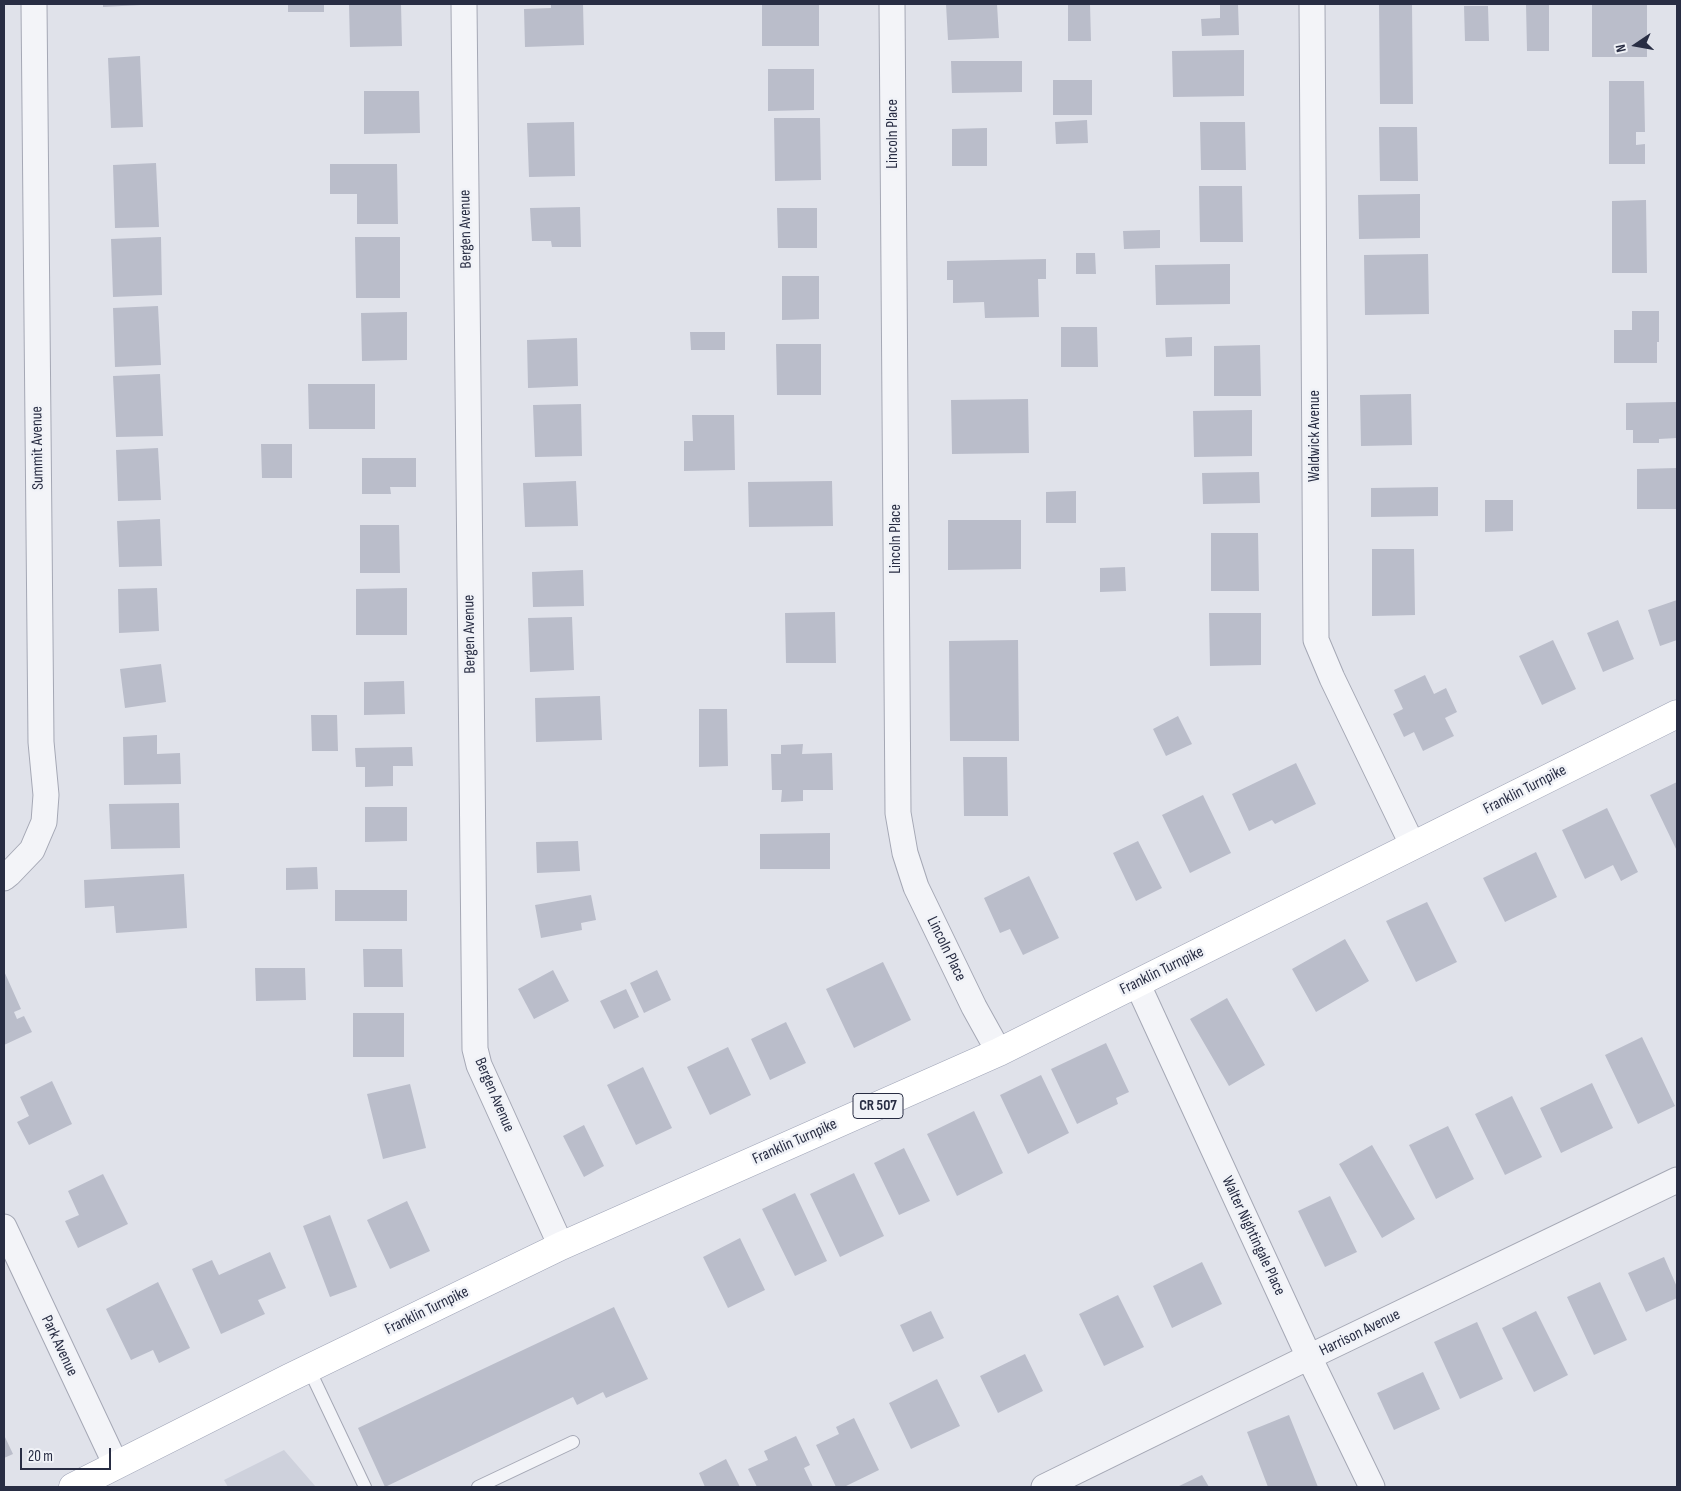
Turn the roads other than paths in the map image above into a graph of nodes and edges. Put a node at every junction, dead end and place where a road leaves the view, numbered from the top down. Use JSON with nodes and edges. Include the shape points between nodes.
{"nodes":[{"id":1,"x":34,"y":4,"type":"edge"},
{"id":2,"x":464,"y":4,"type":"edge"},
{"id":3,"x":892,"y":4,"type":"edge"},
{"id":4,"x":1312,"y":4,"type":"edge"},
{"id":5,"x":1677,"y":714,"type":"edge"},
{"id":6,"x":1413,"y":846,"type":"junction"},
{"id":7,"x":4,"y":878,"type":"edge"},
{"id":8,"x":1136,"y":983,"type":"junction"},
{"id":9,"x":999,"y":1052,"type":"junction"},
{"id":10,"x":1677,"y":1180,"type":"edge"},
{"id":11,"x":4,"y":1227,"type":"edge"},
{"id":12,"x":561,"y":1246,"type":"junction"},
{"id":13,"x":1309,"y":1357,"type":"junction"},
{"id":14,"x":309,"y":1369,"type":"junction"},
{"id":15,"x":573,"y":1442,"type":"dead end"},
{"id":16,"x":116,"y":1465,"type":"junction"},
{"id":17,"x":74,"y":1487,"type":"edge"},
{"id":18,"x":365,"y":1487,"type":"edge"},
{"id":19,"x":478,"y":1487,"type":"edge"},
{"id":20,"x":1044,"y":1487,"type":"edge"},
{"id":21,"x":1372,"y":1487,"type":"edge"}],
"edges":[{"from":1,"to":7,"type":"street","name":"Summit Avenue","via":[[41,742],[46,795],[44,822],[32,850]]},
{"from":2,"to":12,"type":"street","name":"Bergen Avenue","via":[[475,1049],[479,1065]]},
{"from":3,"to":9,"type":"street","name":"Lincoln Place","via":[[898,813],[905,853],[916,887]]},
{"from":4,"to":6,"type":"street","name":"Waldwick Avenue","via":[[1316,640]]},
{"from":5,"to":6,"type":"main road","name":"Franklin Turnpike","number":"CR 507"},
{"from":6,"to":8,"type":"main road","name":"Franklin Turnpike","number":"CR 507"},
{"from":8,"to":9,"type":"main road","name":"Franklin Turnpike","number":"CR 507"},
{"from":8,"to":13,"type":"street","name":"Walter Nightingale Place"},
{"from":9,"to":12,"type":"main road","name":"Franklin Turnpike","number":"CR 507"},
{"from":10,"to":13,"type":"street","name":"Harrison Avenue"},
{"from":11,"to":16,"type":"street","name":"Park Avenue"},
{"from":12,"to":14,"type":"main road","name":"Franklin Turnpike","number":"CR 507"},
{"from":13,"to":20,"type":"street","name":"Harrison Avenue"},
{"from":13,"to":21,"type":"street","name":"Walter Nightingale Place"},
{"from":14,"to":16,"type":"main road","name":"Franklin Turnpike","number":"CR 507"},
{"from":14,"to":18,"type":"lane"},
{"from":15,"to":19,"type":"lane"},
{"from":16,"to":17,"type":"main road","name":"Franklin Turnpike","number":"CR 507"}]}
